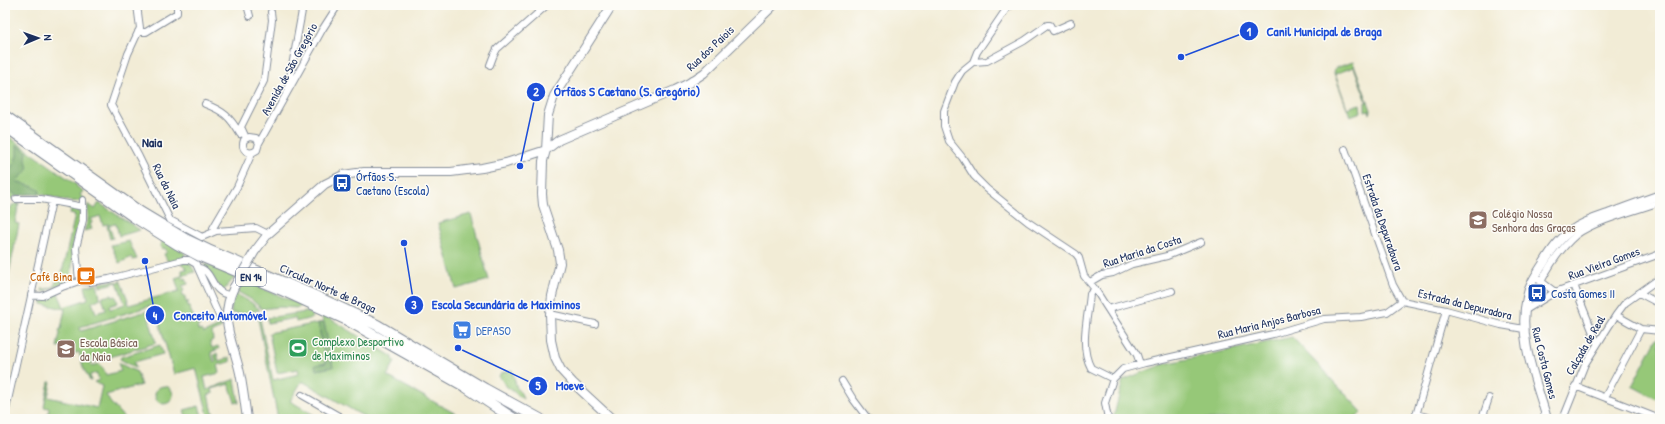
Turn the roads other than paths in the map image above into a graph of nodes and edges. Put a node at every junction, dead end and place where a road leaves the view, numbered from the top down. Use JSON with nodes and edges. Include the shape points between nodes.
{"nodes":[{"id":1,"x":137,"y":5,"type":"edge"},
{"id":2,"x":177,"y":5,"type":"edge"},
{"id":3,"x":247,"y":5,"type":"edge"},
{"id":4,"x":338,"y":5,"type":"edge"},
{"id":5,"x":547,"y":5,"type":"edge"},
{"id":6,"x":612,"y":5,"type":"edge"},
{"id":7,"x":774,"y":5,"type":"edge"},
{"id":8,"x":1009,"y":5,"type":"edge"},
{"id":9,"x":302,"y":11,"type":"dead end"},
{"id":10,"x":270,"y":12,"type":"dead end"},
{"id":11,"x":250,"y":16,"type":"dead end"},
{"id":12,"x":1071,"y":23,"type":"dead end"},
{"id":13,"x":138,"y":32,"type":"junction"},
{"id":14,"x":973,"y":62,"type":"junction"},
{"id":15,"x":490,"y":65,"type":"dead end"},
{"id":16,"x":287,"y":94,"type":"junction"},
{"id":17,"x":205,"y":104,"type":"dead end"},
{"id":18,"x":5,"y":116,"type":"edge"},
{"id":19,"x":5,"y":126,"type":"edge"},
{"id":20,"x":245,"y":139,"type":"junction"},
{"id":21,"x":259,"y":143,"type":"junction"},
{"id":22,"x":1345,"y":149,"type":"dead end"},
{"id":23,"x":546,"y":150,"type":"junction"},
{"id":24,"x":252,"y":153,"type":"junction"},
{"id":25,"x":1660,"y":195,"type":"edge"},
{"id":26,"x":16,"y":199,"type":"dead end"},
{"id":27,"x":83,"y":200,"type":"dead end"},
{"id":28,"x":52,"y":201,"type":"junction"},
{"id":29,"x":1660,"y":202,"type":"edge"},
{"id":30,"x":84,"y":207,"type":"junction"},
{"id":31,"x":216,"y":231,"type":"junction"},
{"id":32,"x":268,"y":234,"type":"junction"},
{"id":33,"x":1201,"y":242,"type":"dead end"},
{"id":34,"x":1660,"y":254,"type":"edge"},
{"id":35,"x":199,"y":268,"type":"junction"},
{"id":36,"x":1660,"y":278,"type":"edge"},
{"id":37,"x":1538,"y":280,"type":"junction"},
{"id":38,"x":79,"y":281,"type":"junction"},
{"id":39,"x":1090,"y":282,"type":"junction"},
{"id":40,"x":1574,"y":285,"type":"junction"},
{"id":41,"x":1095,"y":289,"type":"junction"},
{"id":42,"x":1172,"y":291,"type":"dead end"},
{"id":43,"x":1555,"y":292,"type":"junction"},
{"id":44,"x":1639,"y":293,"type":"junction"},
{"id":45,"x":31,"y":295,"type":"junction"},
{"id":46,"x":230,"y":295,"type":"junction"},
{"id":47,"x":1402,"y":301,"type":"junction"},
{"id":48,"x":1660,"y":304,"type":"edge"},
{"id":49,"x":1108,"y":309,"type":"junction"},
{"id":50,"x":1446,"y":310,"type":"junction"},
{"id":51,"x":1524,"y":311,"type":"junction"},
{"id":52,"x":550,"y":314,"type":"junction"},
{"id":53,"x":1616,"y":315,"type":"junction"},
{"id":54,"x":226,"y":320,"type":"junction"},
{"id":55,"x":594,"y":324,"type":"dead end"},
{"id":56,"x":1524,"y":329,"type":"junction"},
{"id":57,"x":1641,"y":329,"type":"junction"},
{"id":58,"x":1660,"y":331,"type":"edge"},
{"id":59,"x":1597,"y":343,"type":"junction"},
{"id":60,"x":1140,"y":364,"type":"junction"},
{"id":61,"x":1113,"y":379,"type":"junction"},
{"id":62,"x":842,"y":381,"type":"dead end"},
{"id":63,"x":1575,"y":386,"type":"junction"},
{"id":64,"x":302,"y":395,"type":"dead end"},
{"id":65,"x":1605,"y":397,"type":"junction"},
{"id":66,"x":1489,"y":398,"type":"dead end"},
{"id":67,"x":5,"y":414,"type":"edge"},
{"id":68,"x":1416,"y":417,"type":"edge"},
{"id":69,"x":1647,"y":417,"type":"edge"},
{"id":70,"x":247,"y":419,"type":"edge"},
{"id":71,"x":344,"y":419,"type":"edge"},
{"id":72,"x":514,"y":419,"type":"edge"},
{"id":73,"x":540,"y":419,"type":"edge"},
{"id":74,"x":612,"y":419,"type":"edge"},
{"id":75,"x":868,"y":419,"type":"edge"},
{"id":76,"x":1108,"y":419,"type":"edge"},
{"id":77,"x":1435,"y":419,"type":"edge"},
{"id":78,"x":1482,"y":419,"type":"edge"},
{"id":79,"x":1547,"y":419,"type":"edge"},
{"id":80,"x":1563,"y":419,"type":"edge"},
{"id":81,"x":1660,"y":419,"type":"edge"}],
"edges":[{"from":1,"to":13,"type":"street","name":"Rua da Naia","via":[[140,28]]},
{"from":2,"to":13,"type":"street","via":[[177,13],[146,32]]},
{"from":3,"to":11,"type":"street"},
{"from":4,"to":16,"type":"street","name":"Avenida de São Gregório"},
{"from":5,"to":15,"type":"street","via":[[497,49]]},
{"from":6,"to":23,"type":"street","via":[[554,96],[548,115]]},
{"from":7,"to":23,"type":"street","name":"Rua dos Paiois","via":[[704,73],[689,83],[559,140]]},
{"from":8,"to":14,"type":"street"},
{"from":9,"to":16,"type":"street"},
{"from":10,"to":20,"type":"street","via":[[272,20],[264,81],[241,127]]},
{"from":12,"to":14,"type":"street","via":[[1053,31],[1050,25],[1047,25],[987,61]]},
{"from":13,"to":31,"type":"street","name":"Rua da Naia","via":[[111,105],[170,220],[202,237]]},
{"from":14,"to":39,"type":"street","via":[[962,71],[955,82],[944,111],[944,126],[949,141],[974,176],[987,188],[1028,222],[1076,254],[1084,276]]},
{"from":16,"to":21,"type":"street","name":"Avenida de São Gregório"},
{"from":17,"to":20,"type":"street","via":[[221,110]]},
{"from":18,"to":73,"type":"highway","name":"Circular Norte de Braga","number":"EN 14","via":[[140,212],[185,239],[377,325]]},
{"from":19,"to":72,"type":"highway","name":"Circular Norte de Braga","number":"EN 14","via":[[134,217],[177,244],[330,312],[460,384]]},
{"from":20,"to":21,"type":"street","via":[[254,137]]},
{"from":20,"to":24,"type":"street","via":[[242,146]]},
{"from":21,"to":24,"type":"street","via":[[257,150]]},
{"from":22,"to":47,"type":"street","name":"Estrada da Depuradoura","via":[[1393,285]]},
{"from":23,"to":32,"type":"street","name":"Rua dos Paiois","via":[[506,163],[451,172],[380,171],[343,175],[325,184]]},
{"from":23,"to":52,"type":"street","via":[[542,172],[543,205],[560,263]]},
{"from":24,"to":31,"type":"street","via":[[214,228]]},
{"from":25,"to":37,"type":"street","name":"Rua Costa Gomes","via":[[1585,222],[1572,230],[1551,251]]},
{"from":26,"to":28,"type":"street"},
{"from":27,"to":30,"type":"street"},
{"from":28,"to":30,"type":"street"},
{"from":28,"to":45,"type":"street"},
{"from":29,"to":37,"type":"street","via":[[1589,227],[1578,234],[1560,251]]},
{"from":30,"to":38,"type":"street","via":[[76,248]]},
{"from":31,"to":32,"type":"street","via":[[256,228]]},
{"from":32,"to":46,"type":"street","name":"Rua dos Paiois","bridge":true,"via":[[255,251]]},
{"from":33,"to":39,"type":"street","name":"Rua Maria da Costa","via":[[1167,256],[1132,264]]},
{"from":34,"to":40,"type":"street","name":"Rua Vieira Gomes"},
{"from":35,"to":38,"type":"street","via":[[194,262],[184,260],[105,280]]},
{"from":35,"to":46,"type":"street","via":[[203,269],[221,294]]},
{"from":35,"to":54,"type":"street","via":[[220,318]]},
{"from":36,"to":44,"type":"street","name":"Calçada de Real"},
{"from":37,"to":43,"type":"street"},
{"from":37,"to":51,"type":"street","name":"Rua Costa Gomes","via":[[1527,296]]},
{"from":38,"to":45,"type":"street","via":[[42,296]]},
{"from":39,"to":41,"type":"street"},
{"from":40,"to":43,"type":"street","name":"Rua Vieira Gomes"},
{"from":40,"to":59,"type":"street"},
{"from":41,"to":49,"type":"street"},
{"from":41,"to":61,"type":"street","via":[[1090,294],[1086,354],[1091,368]]},
{"from":42,"to":49,"type":"street"},
{"from":43,"to":51,"type":"street","name":"Rua Vieira Gomes"},
{"from":44,"to":48,"type":"street"},
{"from":44,"to":53,"type":"street","name":"Calçada de Real","via":[[1625,303]]},
{"from":45,"to":67,"type":"street"},
{"from":46,"to":54,"type":"street"},
{"from":47,"to":50,"type":"street","name":"Estrada da Depuradora"},
{"from":47,"to":60,"type":"street","name":"Rua Maria Anjos Barbosa","via":[[1387,312],[1361,317],[1324,319],[1273,334]]},
{"from":49,"to":60,"type":"street"},
{"from":50,"to":56,"type":"street","name":"Estrada da Depuradora"},
{"from":50,"to":68,"type":"street"},
{"from":51,"to":56,"type":"street","name":"Rua Costa Gomes"},
{"from":52,"to":55,"type":"street"},
{"from":52,"to":74,"type":"street","via":[[551,340],[561,370]]},
{"from":53,"to":57,"type":"street"},
{"from":53,"to":59,"type":"street","name":"Calçada de Real"},
{"from":54,"to":70,"type":"street","via":[[240,373]]},
{"from":56,"to":79,"type":"street","name":"Rua Costa Gomes","via":[[1529,358]]},
{"from":57,"to":58,"type":"street"},
{"from":57,"to":65,"type":"street"},
{"from":59,"to":63,"type":"street","name":"Calçada de Real"},
{"from":60,"to":61,"type":"street","name":"Rua Maria Anjos Barbosa","via":[[1123,369]]},
{"from":61,"to":76,"type":"street","via":[[1105,403]]},
{"from":62,"to":75,"type":"street"},
{"from":63,"to":65,"type":"street"},
{"from":63,"to":80,"type":"street","name":"Calçada de Real"},
{"from":64,"to":71,"type":"street"},
{"from":65,"to":69,"type":"street"},
{"from":66,"to":78,"type":"street"},
{"from":68,"to":77,"type":"street"},
{"from":69,"to":81,"type":"street"}]}
